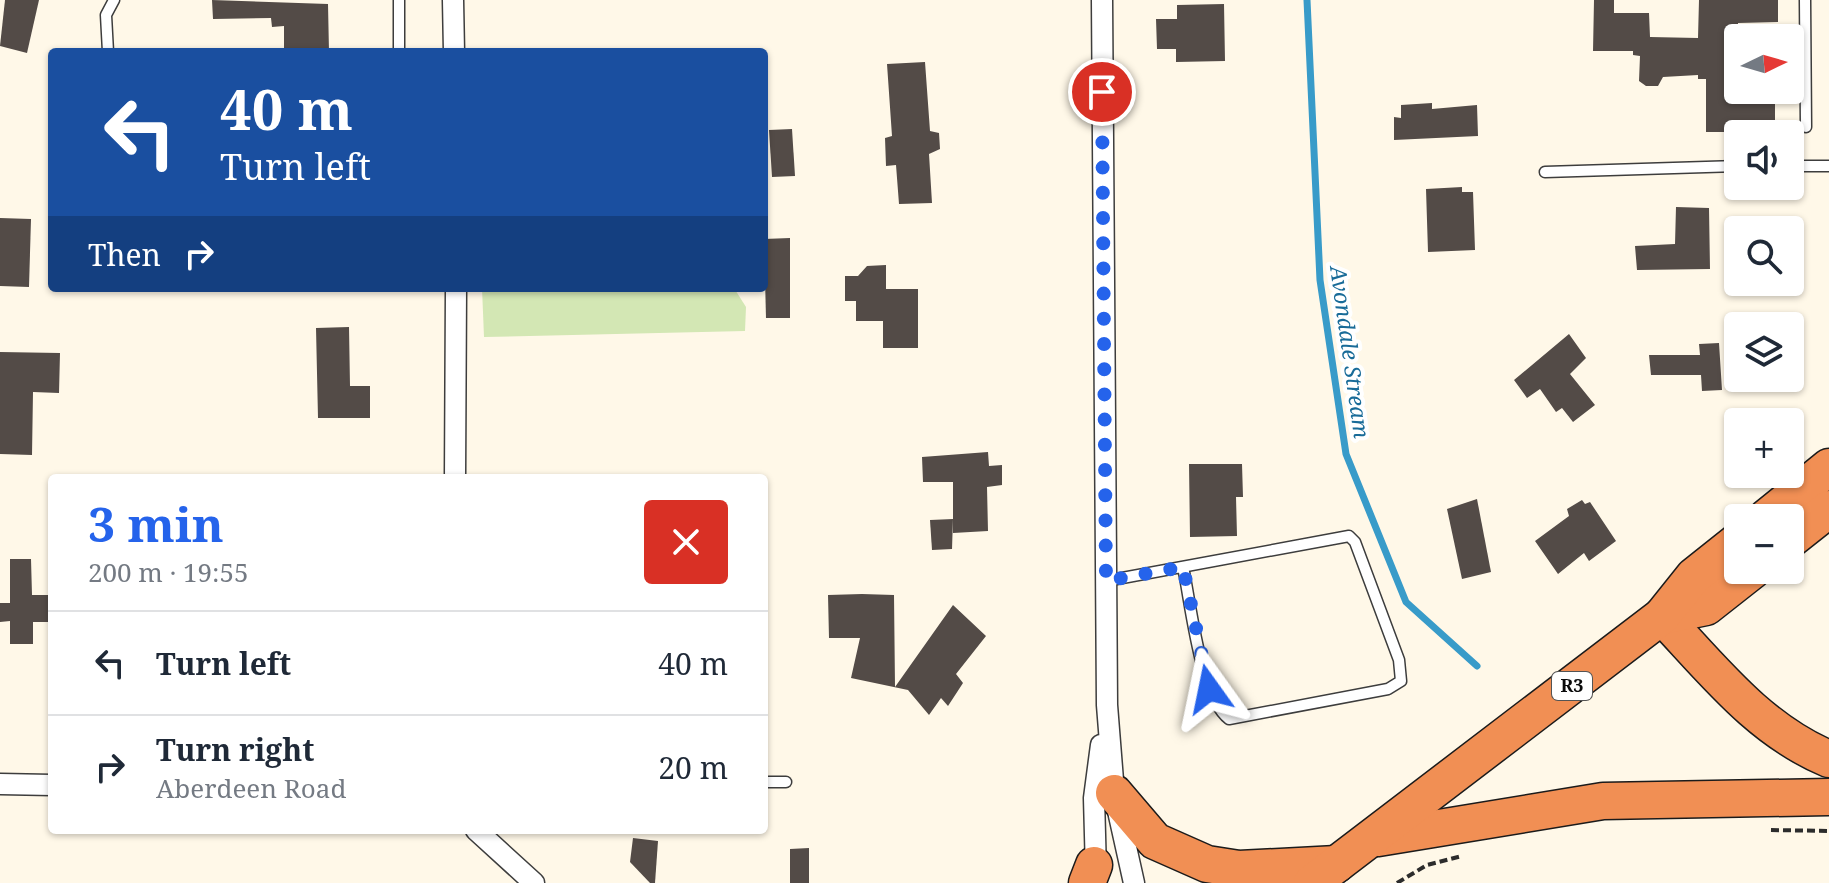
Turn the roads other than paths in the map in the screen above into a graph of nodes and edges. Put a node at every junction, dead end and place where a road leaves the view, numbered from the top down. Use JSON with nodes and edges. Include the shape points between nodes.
{"nodes":[{"id":1,"x":114,"y":0,"type":"edge"},
{"id":2,"x":399,"y":0,"type":"edge"},
{"id":3,"x":453,"y":0,"type":"edge"},
{"id":4,"x":1102,"y":0,"type":"edge"},
{"id":5,"x":1805,"y":0,"type":"edge"},
{"id":6,"x":108,"y":48,"type":"edge"},
{"id":7,"x":399,"y":48,"type":"edge"},
{"id":8,"x":454,"y":48,"type":"edge"},
{"id":9,"x":1806,"y":127,"type":"dead end"},
{"id":10,"x":1724,"y":166,"type":"edge"},
{"id":11,"x":1804,"y":166,"type":"edge"},
{"id":12,"x":1829,"y":166,"type":"edge"},
{"id":13,"x":1545,"y":172,"type":"dead end"},
{"id":14,"x":456,"y":292,"type":"edge"},
{"id":15,"x":1829,"y":467,"type":"edge"},
{"id":16,"x":455,"y":474,"type":"edge"},
{"id":17,"x":1783,"y":504,"type":"edge"},
{"id":18,"x":1829,"y":509,"type":"edge"},
{"id":19,"x":1804,"y":529,"type":"edge"},
{"id":20,"x":1724,"y":552,"type":"edge"},
{"id":21,"x":1183,"y":567,"type":"junction"},
{"id":22,"x":1106,"y":581,"type":"junction"},
{"id":23,"x":1735,"y":584,"type":"edge"},
{"id":24,"x":1662,"y":616,"type":"junction"},
{"id":25,"x":1107,"y":705,"type":"junction"},
{"id":26,"x":1829,"y":759,"type":"edge"},
{"id":27,"x":768,"y":782,"type":"edge"},
{"id":28,"x":786,"y":782,"type":"dead end"},
{"id":29,"x":0,"y":784,"type":"edge"},
{"id":30,"x":48,"y":785,"type":"edge"},
{"id":31,"x":1114,"y":793,"type":"junction"},
{"id":32,"x":1829,"y":797,"type":"edge"},
{"id":33,"x":480,"y":834,"type":"edge"},
{"id":34,"x":1372,"y":839,"type":"junction"},
{"id":35,"x":1093,"y":877,"type":"edge"},
{"id":36,"x":1324,"y":877,"type":"edge"},
{"id":37,"x":534,"y":883,"type":"edge"},
{"id":38,"x":1134,"y":883,"type":"edge"}],
"edges":[{"from":1,"to":6,"type":"lane","via":[[106,15]]},
{"from":2,"to":7,"type":"lane"},
{"from":3,"to":8,"type":"street"},
{"from":4,"to":22,"type":"street"},
{"from":5,"to":9,"type":"lane"},
{"from":10,"to":13,"type":"lane"},
{"from":11,"to":12,"type":"lane"},
{"from":14,"to":16,"type":"street"},
{"from":15,"to":17,"type":"highway"},
{"from":18,"to":19,"type":"highway"},
{"from":20,"to":24,"type":"highway","number":"R3","via":[[1694,576]]},
{"from":21,"to":21,"type":"lane","via":[[1349,536],[1399,660],[1401,681],[1388,689],[1229,719],[1218,710],[1209,689]]},
{"from":21,"to":22,"type":"lane"},
{"from":22,"to":25,"type":"street"},
{"from":23,"to":24,"type":"highway","number":"R3","via":[[1706,607]]},
{"from":24,"to":26,"type":"highway","via":[[1777,732]]},
{"from":24,"to":34,"type":"highway","number":"R3"},
{"from":25,"to":31,"type":"street"},
{"from":25,"to":35,"type":"street","via":[[1094,798]]},
{"from":27,"to":28,"type":"lane"},
{"from":29,"to":30,"type":"street"},
{"from":31,"to":36,"type":"highway","via":[[1155,841],[1207,864]]},
{"from":31,"to":38,"type":"street"},
{"from":32,"to":34,"type":"highway","via":[[1603,801]]},
{"from":33,"to":37,"type":"street"},
{"from":34,"to":36,"type":"highway","number":"R3"}]}
